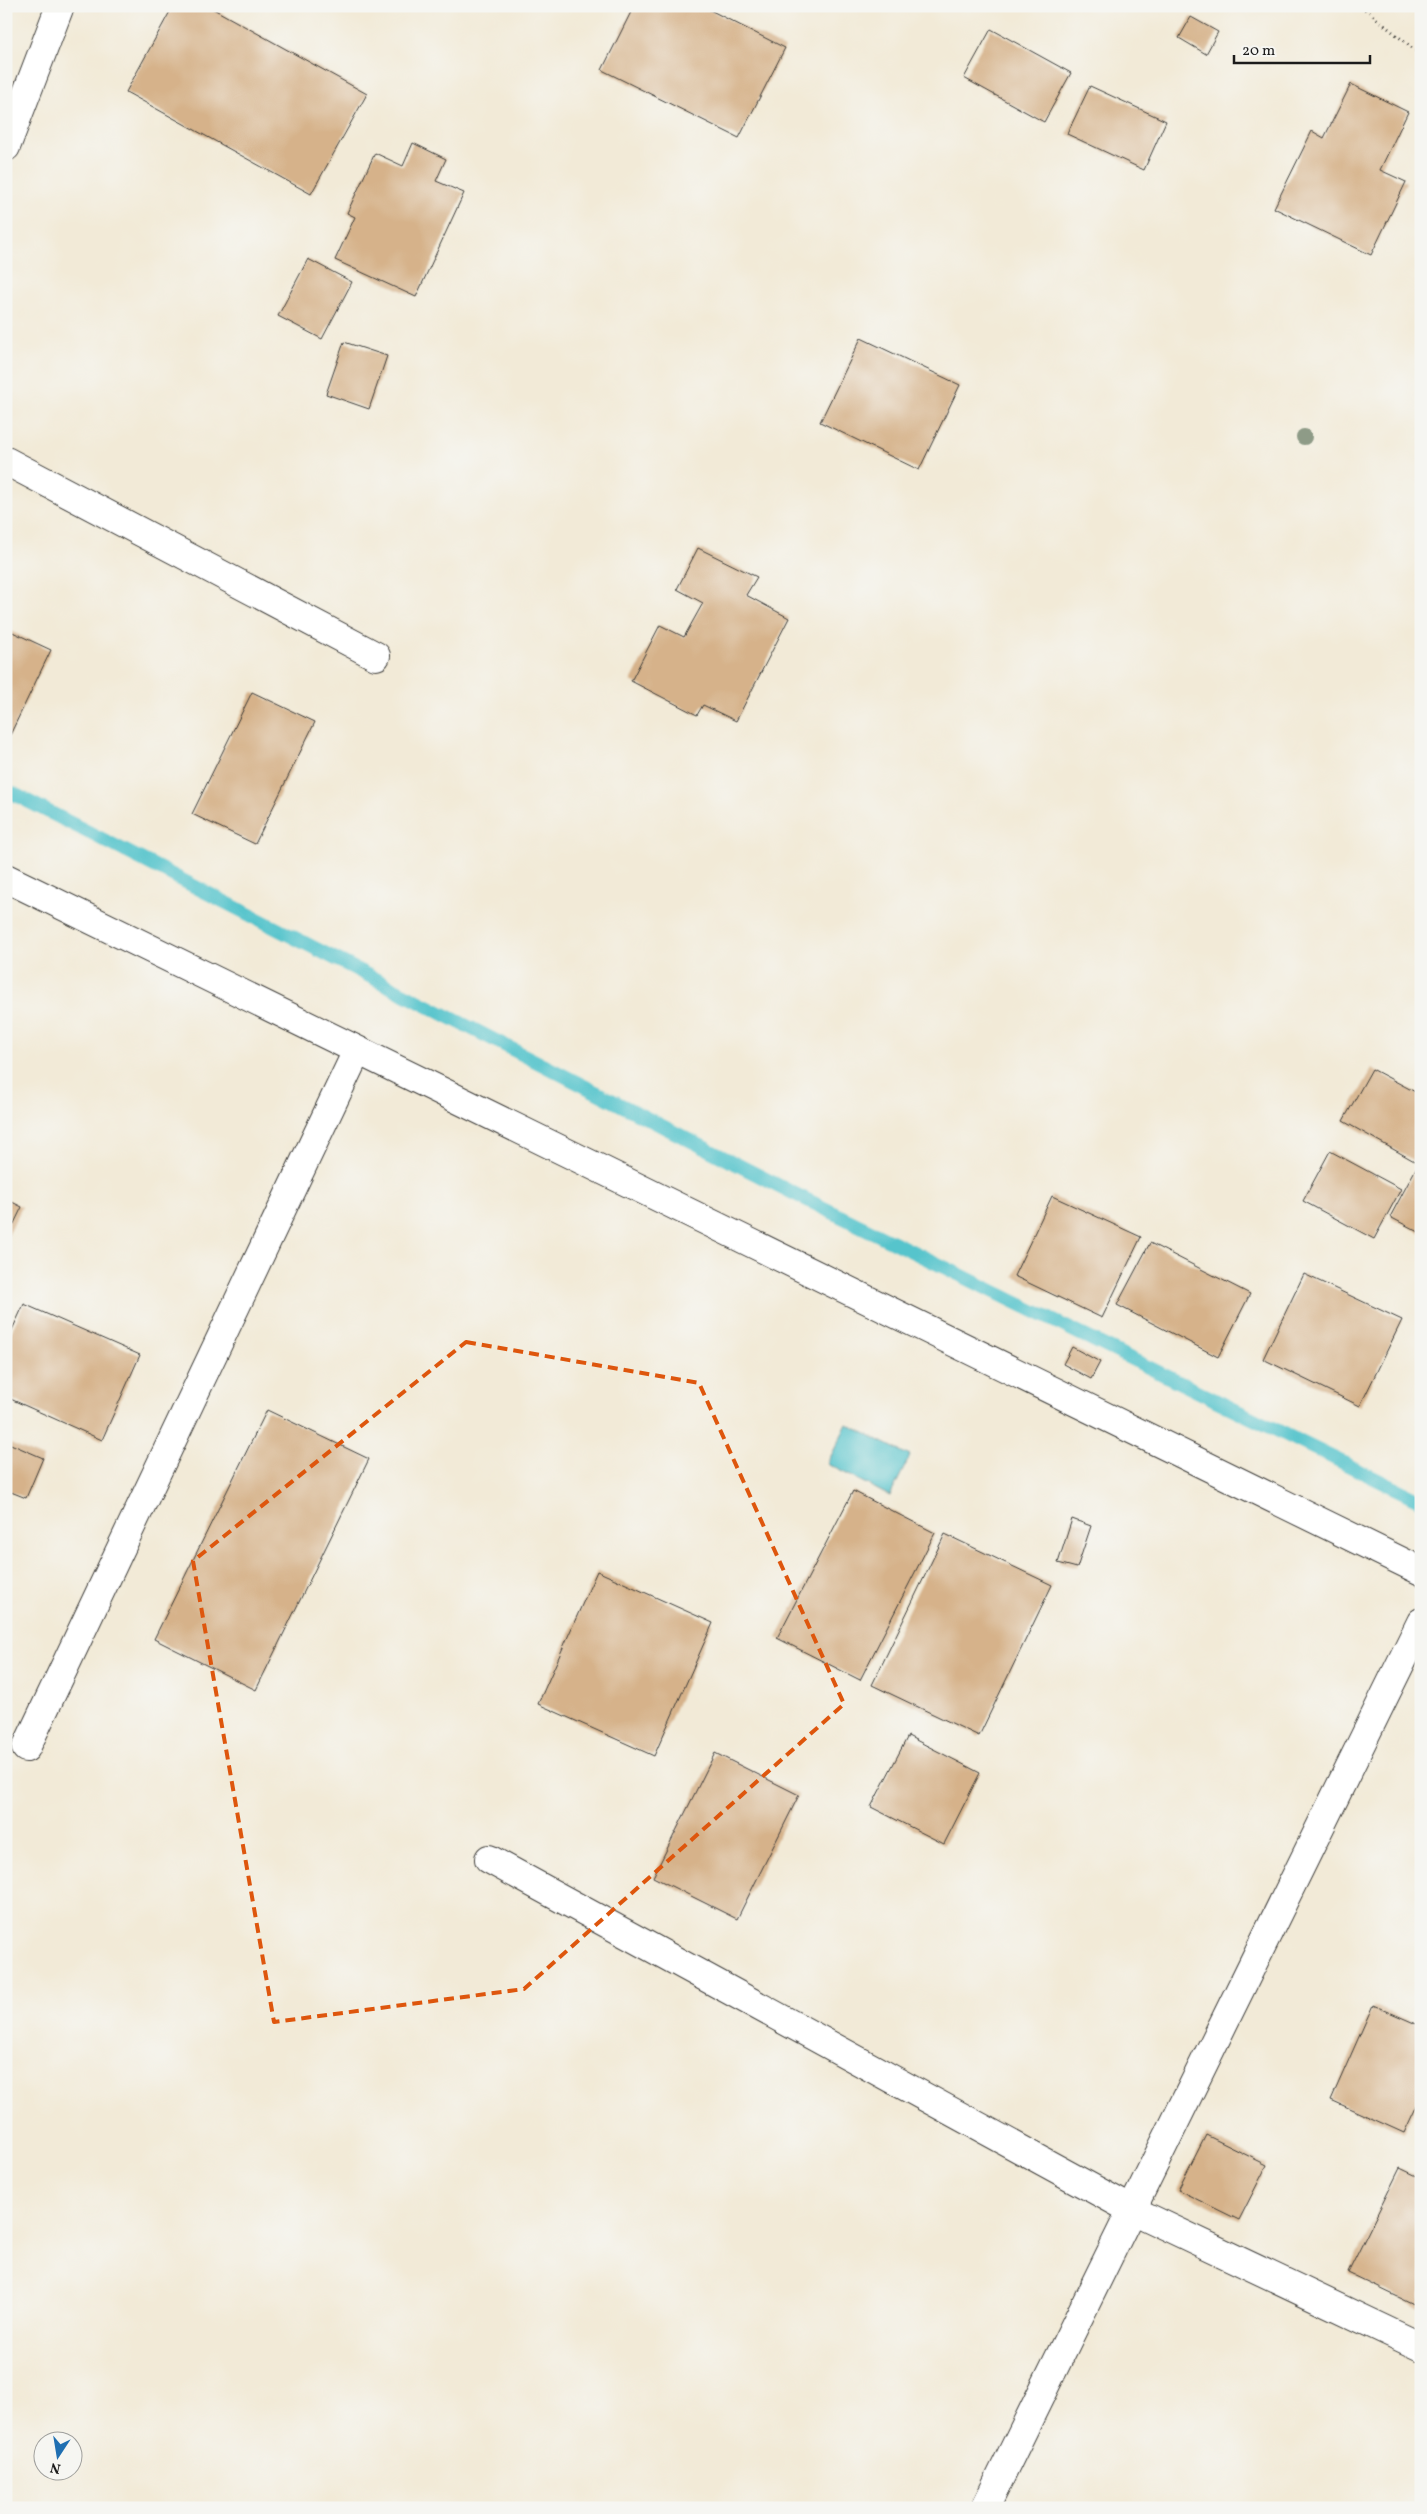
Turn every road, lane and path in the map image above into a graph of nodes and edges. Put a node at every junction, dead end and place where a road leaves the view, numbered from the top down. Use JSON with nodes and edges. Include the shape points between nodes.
{"nodes":[{"id":1,"x":60,"y":6,"type":"edge"},
{"id":2,"x":1361,"y":6,"type":"edge"},
{"id":3,"x":1421,"y":55,"type":"edge"},
{"id":4,"x":6,"y":148,"type":"edge"},
{"id":5,"x":6,"y":461,"type":"edge"},
{"id":6,"x":376,"y":656,"type":"dead end"},
{"id":7,"x":6,"y":878,"type":"edge"},
{"id":8,"x":357,"y":1051,"type":"junction"},
{"id":9,"x":1421,"y":1571,"type":"edge"},
{"id":10,"x":1421,"y":1622,"type":"edge"},
{"id":11,"x":26,"y":1748,"type":"dead end"},
{"id":12,"x":488,"y":1859,"type":"dead end"},
{"id":13,"x":1132,"y":2210,"type":"junction"},
{"id":14,"x":1421,"y":2348,"type":"edge"},
{"id":15,"x":985,"y":2508,"type":"edge"}],
"edges":[{"from":1,"to":4,"type":"street"},
{"from":2,"to":3,"type":"path"},
{"from":5,"to":6,"type":"street"},
{"from":7,"to":8,"type":"street"},
{"from":8,"to":9,"type":"street"},
{"from":8,"to":11,"type":"street"},
{"from":10,"to":13,"type":"street"},
{"from":12,"to":13,"type":"street"},
{"from":13,"to":14,"type":"street"},
{"from":13,"to":15,"type":"street"}]}
